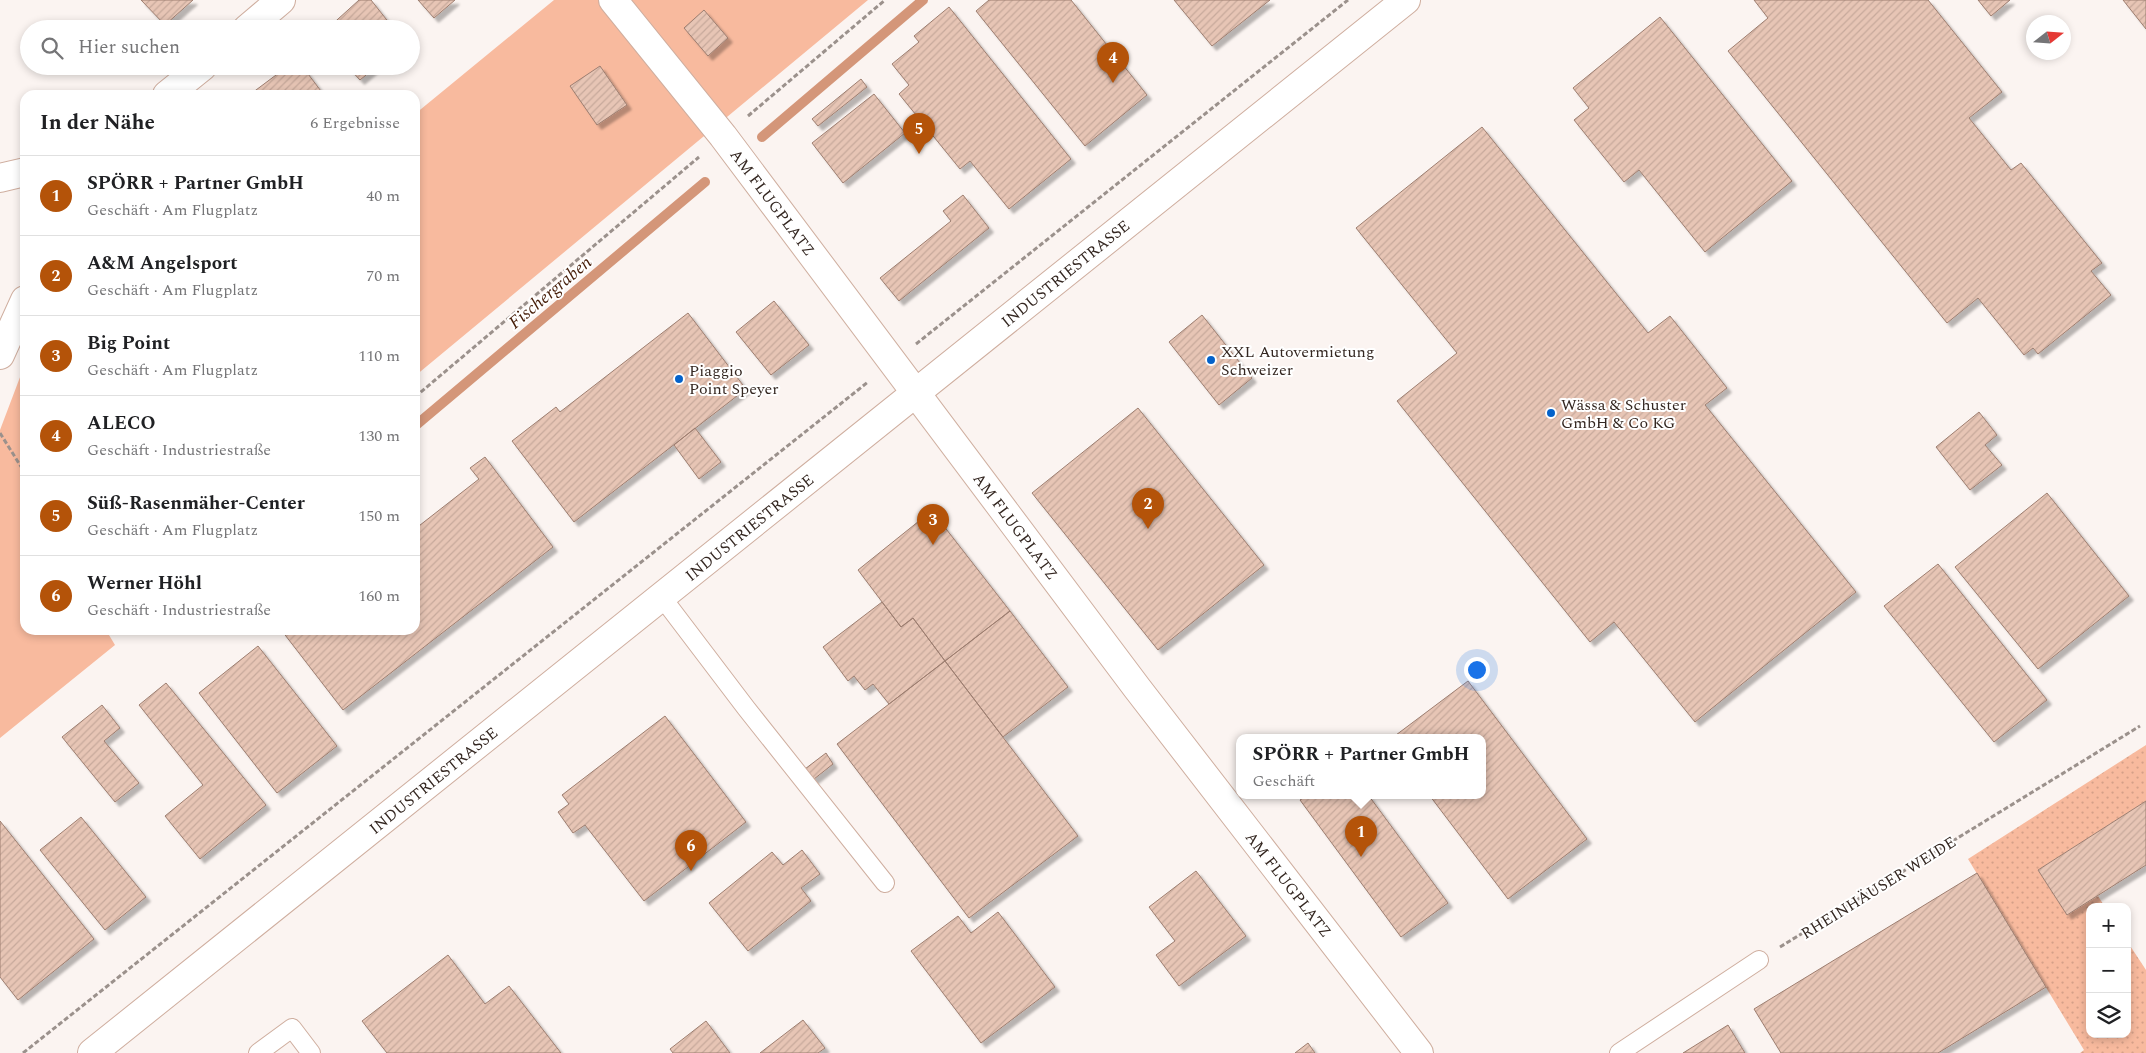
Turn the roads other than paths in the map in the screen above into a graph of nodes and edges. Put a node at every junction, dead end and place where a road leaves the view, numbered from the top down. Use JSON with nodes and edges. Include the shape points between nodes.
{"nodes":[{"id":1,"x":281,"y":0,"type":"edge"},
{"id":2,"x":613,"y":0,"type":"edge"},
{"id":3,"x":1406,"y":0,"type":"edge"},
{"id":4,"x":258,"y":20,"type":"edge"},
{"id":5,"x":192,"y":75,"type":"edge"},
{"id":6,"x":173,"y":90,"type":"edge"},
{"id":7,"x":20,"y":173,"type":"edge"},
{"id":8,"x":0,"y":178,"type":"edge"},
{"id":9,"x":20,"y":311,"type":"edge"},
{"id":10,"x":0,"y":355,"type":"edge"},
{"id":11,"x":916,"y":393,"type":"junction"},
{"id":12,"x":661,"y":596,"type":"junction"},
{"id":13,"x":885,"y":883,"type":"dead end"},
{"id":14,"x":1759,"y":960,"type":"road end"},
{"id":15,"x":92,"y":1053,"type":"edge"},
{"id":16,"x":258,"y":1053,"type":"edge"},
{"id":17,"x":311,"y":1053,"type":"edge"},
{"id":18,"x":1419,"y":1053,"type":"edge"},
{"id":19,"x":1619,"y":1053,"type":"edge"}],
"edges":[{"from":1,"to":4,"type":"street"},
{"from":2,"to":11,"type":"street","name":"AM FLUGPLATZ","via":[[723,136]]},
{"from":3,"to":11,"type":"street","name":"INDUSTRIESTRASSE"},
{"from":5,"to":6,"type":"street"},
{"from":7,"to":8,"type":"street"},
{"from":9,"to":10,"type":"street"},
{"from":11,"to":12,"type":"street","name":"INDUSTRIESTRASSE"},
{"from":11,"to":18,"type":"street","name":"AM FLUGPLATZ","via":[[1137,688]]},
{"from":12,"to":13,"type":"lane"},
{"from":12,"to":15,"type":"street","name":"INDUSTRIESTRASSE"},
{"from":14,"to":19,"type":"lane"},
{"from":16,"to":17,"type":"lane","via":[[292,1028]]}]}
